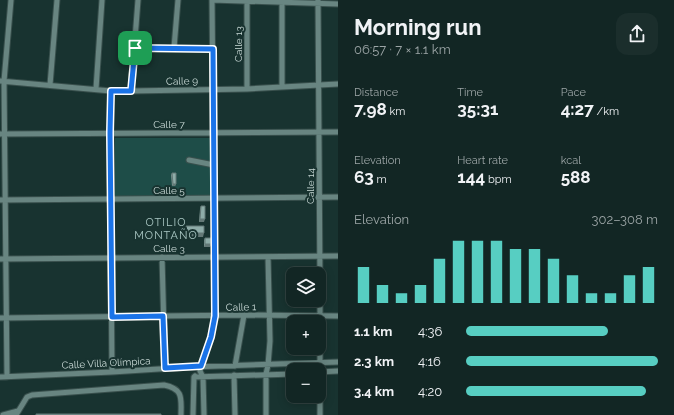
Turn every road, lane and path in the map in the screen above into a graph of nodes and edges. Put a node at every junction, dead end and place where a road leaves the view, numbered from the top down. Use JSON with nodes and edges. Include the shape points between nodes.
{"nodes":[{"id":1,"x":11,"y":0,"type":"edge"},
{"id":2,"x":57,"y":0,"type":"edge"},
{"id":3,"x":102,"y":0,"type":"edge"},
{"id":4,"x":138,"y":0,"type":"edge"},
{"id":5,"x":178,"y":0,"type":"edge"},
{"id":6,"x":212,"y":0,"type":"edge"},
{"id":7,"x":247,"y":1,"type":"edge"},
{"id":8,"x":282,"y":1,"type":"edge"},
{"id":9,"x":318,"y":2,"type":"edge"},
{"id":10,"x":338,"y":4,"type":"edge"},
{"id":11,"x":135,"y":48,"type":"junction"},
{"id":12,"x":174,"y":48,"type":"junction"},
{"id":13,"x":213,"y":49,"type":"junction"},
{"id":14,"x":2,"y":81,"type":"edge"},
{"id":15,"x":338,"y":84,"type":"edge"},
{"id":16,"x":50,"y":85,"type":"junction"},
{"id":17,"x":318,"y":85,"type":"junction"},
{"id":18,"x":282,"y":87,"type":"junction"},
{"id":19,"x":96,"y":89,"type":"junction"},
{"id":20,"x":246,"y":89,"type":"junction"},
{"id":21,"x":213,"y":90,"type":"junction"},
{"id":22,"x":111,"y":91,"type":"junction"},
{"id":23,"x":131,"y":91,"type":"junction"},
{"id":24,"x":319,"y":132,"type":"junction"},
{"id":25,"x":338,"y":132,"type":"edge"},
{"id":26,"x":110,"y":133,"type":"junction"},
{"id":27,"x":214,"y":133,"type":"junction"},
{"id":28,"x":2,"y":134,"type":"edge"},
{"id":29,"x":189,"y":160,"type":"dead end"},
{"id":30,"x":214,"y":165,"type":"junction"},
{"id":31,"x":319,"y":197,"type":"junction"},
{"id":32,"x":338,"y":197,"type":"edge"},
{"id":33,"x":214,"y":198,"type":"junction"},
{"id":34,"x":110,"y":199,"type":"junction"},
{"id":35,"x":3,"y":200,"type":"edge"},
{"id":36,"x":338,"y":256,"type":"edge"},
{"id":37,"x":162,"y":257,"type":"junction"},
{"id":38,"x":215,"y":257,"type":"junction"},
{"id":39,"x":268,"y":257,"type":"junction"},
{"id":40,"x":320,"y":257,"type":"junction"},
{"id":41,"x":111,"y":258,"type":"junction"},
{"id":42,"x":3,"y":259,"type":"edge"},
{"id":43,"x":244,"y":315,"type":"junction"},
{"id":44,"x":270,"y":315,"type":"junction"},
{"id":45,"x":286,"y":315,"type":"edge"},
{"id":46,"x":320,"y":315,"type":"edge"},
{"id":47,"x":163,"y":316,"type":"junction"},
{"id":48,"x":215,"y":316,"type":"junction"},
{"id":49,"x":326,"y":316,"type":"edge"},
{"id":50,"x":338,"y":316,"type":"edge"},
{"id":51,"x":112,"y":317,"type":"junction"},
{"id":52,"x":3,"y":318,"type":"edge"},
{"id":53,"x":338,"y":362,"type":"edge"},
{"id":54,"x":326,"y":363,"type":"edge"},
{"id":55,"x":268,"y":365,"type":"junction"},
{"id":56,"x":286,"y":365,"type":"edge"},
{"id":57,"x":235,"y":366,"type":"junction"},
{"id":58,"x":165,"y":368,"type":"junction"},
{"id":59,"x":201,"y":369,"type":"junction"},
{"id":60,"x":338,"y":371,"type":"edge"},
{"id":61,"x":112,"y":372,"type":"junction"},
{"id":62,"x":326,"y":372,"type":"edge"},
{"id":63,"x":266,"y":374,"type":"junction"},
{"id":64,"x":286,"y":374,"type":"edge"},
{"id":65,"x":234,"y":376,"type":"junction"},
{"id":66,"x":0,"y":377,"type":"edge"},
{"id":67,"x":7,"y":377,"type":"junction"},
{"id":68,"x":194,"y":377,"type":"junction"},
{"id":69,"x":203,"y":377,"type":"junction"},
{"id":70,"x":320,"y":403,"type":"edge"},
{"id":71,"x":17,"y":413,"type":"edge"},
{"id":72,"x":3,"y":415,"type":"edge"},
{"id":73,"x":182,"y":415,"type":"edge"},
{"id":74,"x":193,"y":415,"type":"edge"},
{"id":75,"x":204,"y":415,"type":"edge"},
{"id":76,"x":235,"y":415,"type":"edge"},
{"id":77,"x":266,"y":415,"type":"edge"},
{"id":78,"x":320,"y":415,"type":"edge"}],
"edges":[{"from":1,"to":14,"type":"street"},
{"from":2,"to":16,"type":"street"},
{"from":3,"to":19,"type":"street"},
{"from":4,"to":11,"type":"street"},
{"from":5,"to":12,"type":"street"},
{"from":6,"to":7,"type":"street"},
{"from":6,"to":13,"type":"street"},
{"from":7,"to":8,"type":"street"},
{"from":7,"to":20,"type":"street","name":"Calle 13"},
{"from":8,"to":9,"type":"street"},
{"from":8,"to":18,"type":"street"},
{"from":9,"to":10,"type":"street"},
{"from":9,"to":17,"type":"street","name":"Calle 14"},
{"from":11,"to":12,"type":"street"},
{"from":11,"to":23,"type":"street"},
{"from":12,"to":13,"type":"street"},
{"from":13,"to":21,"type":"street"},
{"from":14,"to":16,"type":"street","name":"Calle 9"},
{"from":14,"to":28,"type":"street"},
{"from":15,"to":17,"type":"street","name":"Calle 9"},
{"from":16,"to":19,"type":"street","name":"Calle 9"},
{"from":17,"to":18,"type":"street","name":"Calle 9"},
{"from":17,"to":24,"type":"street","name":"Calle 14"},
{"from":18,"to":20,"type":"street","name":"Calle 9"},
{"from":19,"to":22,"type":"street","name":"Calle 9"},
{"from":20,"to":21,"type":"street","name":"Calle 9"},
{"from":21,"to":23,"type":"street","name":"Calle 9"},
{"from":21,"to":27,"type":"street"},
{"from":22,"to":23,"type":"street","name":"Calle 9"},
{"from":22,"to":26,"type":"street"},
{"from":24,"to":25,"type":"street","name":"Calle 7"},
{"from":24,"to":27,"type":"street","name":"Calle 7"},
{"from":24,"to":31,"type":"street","name":"Calle 14"},
{"from":26,"to":27,"type":"street","name":"Calle 7"},
{"from":26,"to":28,"type":"street","name":"Calle 7"},
{"from":26,"to":34,"type":"street"},
{"from":27,"to":30,"type":"street"},
{"from":28,"to":35,"type":"street"},
{"from":29,"to":30,"type":"street"},
{"from":30,"to":33,"type":"street"},
{"from":31,"to":32,"type":"street","name":"Calle 5"},
{"from":31,"to":33,"type":"street","name":"Calle 5"},
{"from":31,"to":40,"type":"street","name":"Calle 14"},
{"from":33,"to":34,"type":"street","name":"Calle 5"},
{"from":33,"to":38,"type":"street"},
{"from":34,"to":35,"type":"street","name":"Calle 5"},
{"from":34,"to":41,"type":"street"},
{"from":35,"to":42,"type":"street"},
{"from":36,"to":40,"type":"street","name":"Calle 3"},
{"from":37,"to":38,"type":"street","name":"Calle 3"},
{"from":37,"to":41,"type":"street","name":"Calle 3"},
{"from":37,"to":47,"type":"street"},
{"from":38,"to":39,"type":"street","name":"Calle 3"},
{"from":38,"to":48,"type":"street"},
{"from":39,"to":40,"type":"street","name":"Calle 3"},
{"from":39,"to":44,"type":"street"},
{"from":40,"to":46,"type":"street","name":"Calle 14"},
{"from":41,"to":42,"type":"street","name":"Calle 3"},
{"from":41,"to":51,"type":"street"},
{"from":42,"to":52,"type":"street"},
{"from":43,"to":44,"type":"street","name":"Calle 1"},
{"from":43,"to":48,"type":"street","name":"Calle 1"},
{"from":43,"to":57,"type":"street"},
{"from":44,"to":45,"type":"street","name":"Calle 1"},
{"from":44,"to":55,"type":"street"},
{"from":47,"to":48,"type":"street","name":"Calle 1"},
{"from":47,"to":51,"type":"street","name":"Calle 1"},
{"from":47,"to":58,"type":"street"},
{"from":48,"to":59,"type":"street"},
{"from":49,"to":50,"type":"street","name":"Calle 1"},
{"from":51,"to":52,"type":"street","name":"Calle 1"},
{"from":51,"to":61,"type":"street"},
{"from":52,"to":67,"type":"street"},
{"from":53,"to":54,"type":"street","name":"Calle Villa Olímpica"},
{"from":55,"to":56,"type":"street","name":"Calle Villa Olímpica"},
{"from":55,"to":57,"type":"street","name":"Calle Villa Olímpica"},
{"from":55,"to":63,"type":"street"},
{"from":57,"to":59,"type":"street","name":"Calle Villa Olímpica"},
{"from":58,"to":59,"type":"street","name":"Calle Villa Olímpica"},
{"from":58,"to":61,"type":"street","name":"Calle Villa Olímpica"},
{"from":59,"to":68,"type":"street"},
{"from":59,"to":69,"type":"street"},
{"from":60,"to":62,"type":"street"},
{"from":61,"to":67,"type":"street","name":"Calle Villa Olímpica"},
{"from":63,"to":64,"type":"street"},
{"from":63,"to":65,"type":"street"},
{"from":63,"to":77,"type":"street"},
{"from":65,"to":69,"type":"street"},
{"from":65,"to":76,"type":"street"},
{"from":66,"to":67,"type":"street","name":"Calle Villa Olímpica"},
{"from":68,"to":69,"type":"street"},
{"from":68,"to":74,"type":"street"},
{"from":69,"to":75,"type":"street"},
{"from":70,"to":78,"type":"street","name":"Calle 14"},
{"from":71,"to":72,"type":"street"},
{"from":71,"to":73,"type":"street","via":[[27,397],[32,395],[164,385],[177,389],[180,393]]}]}
